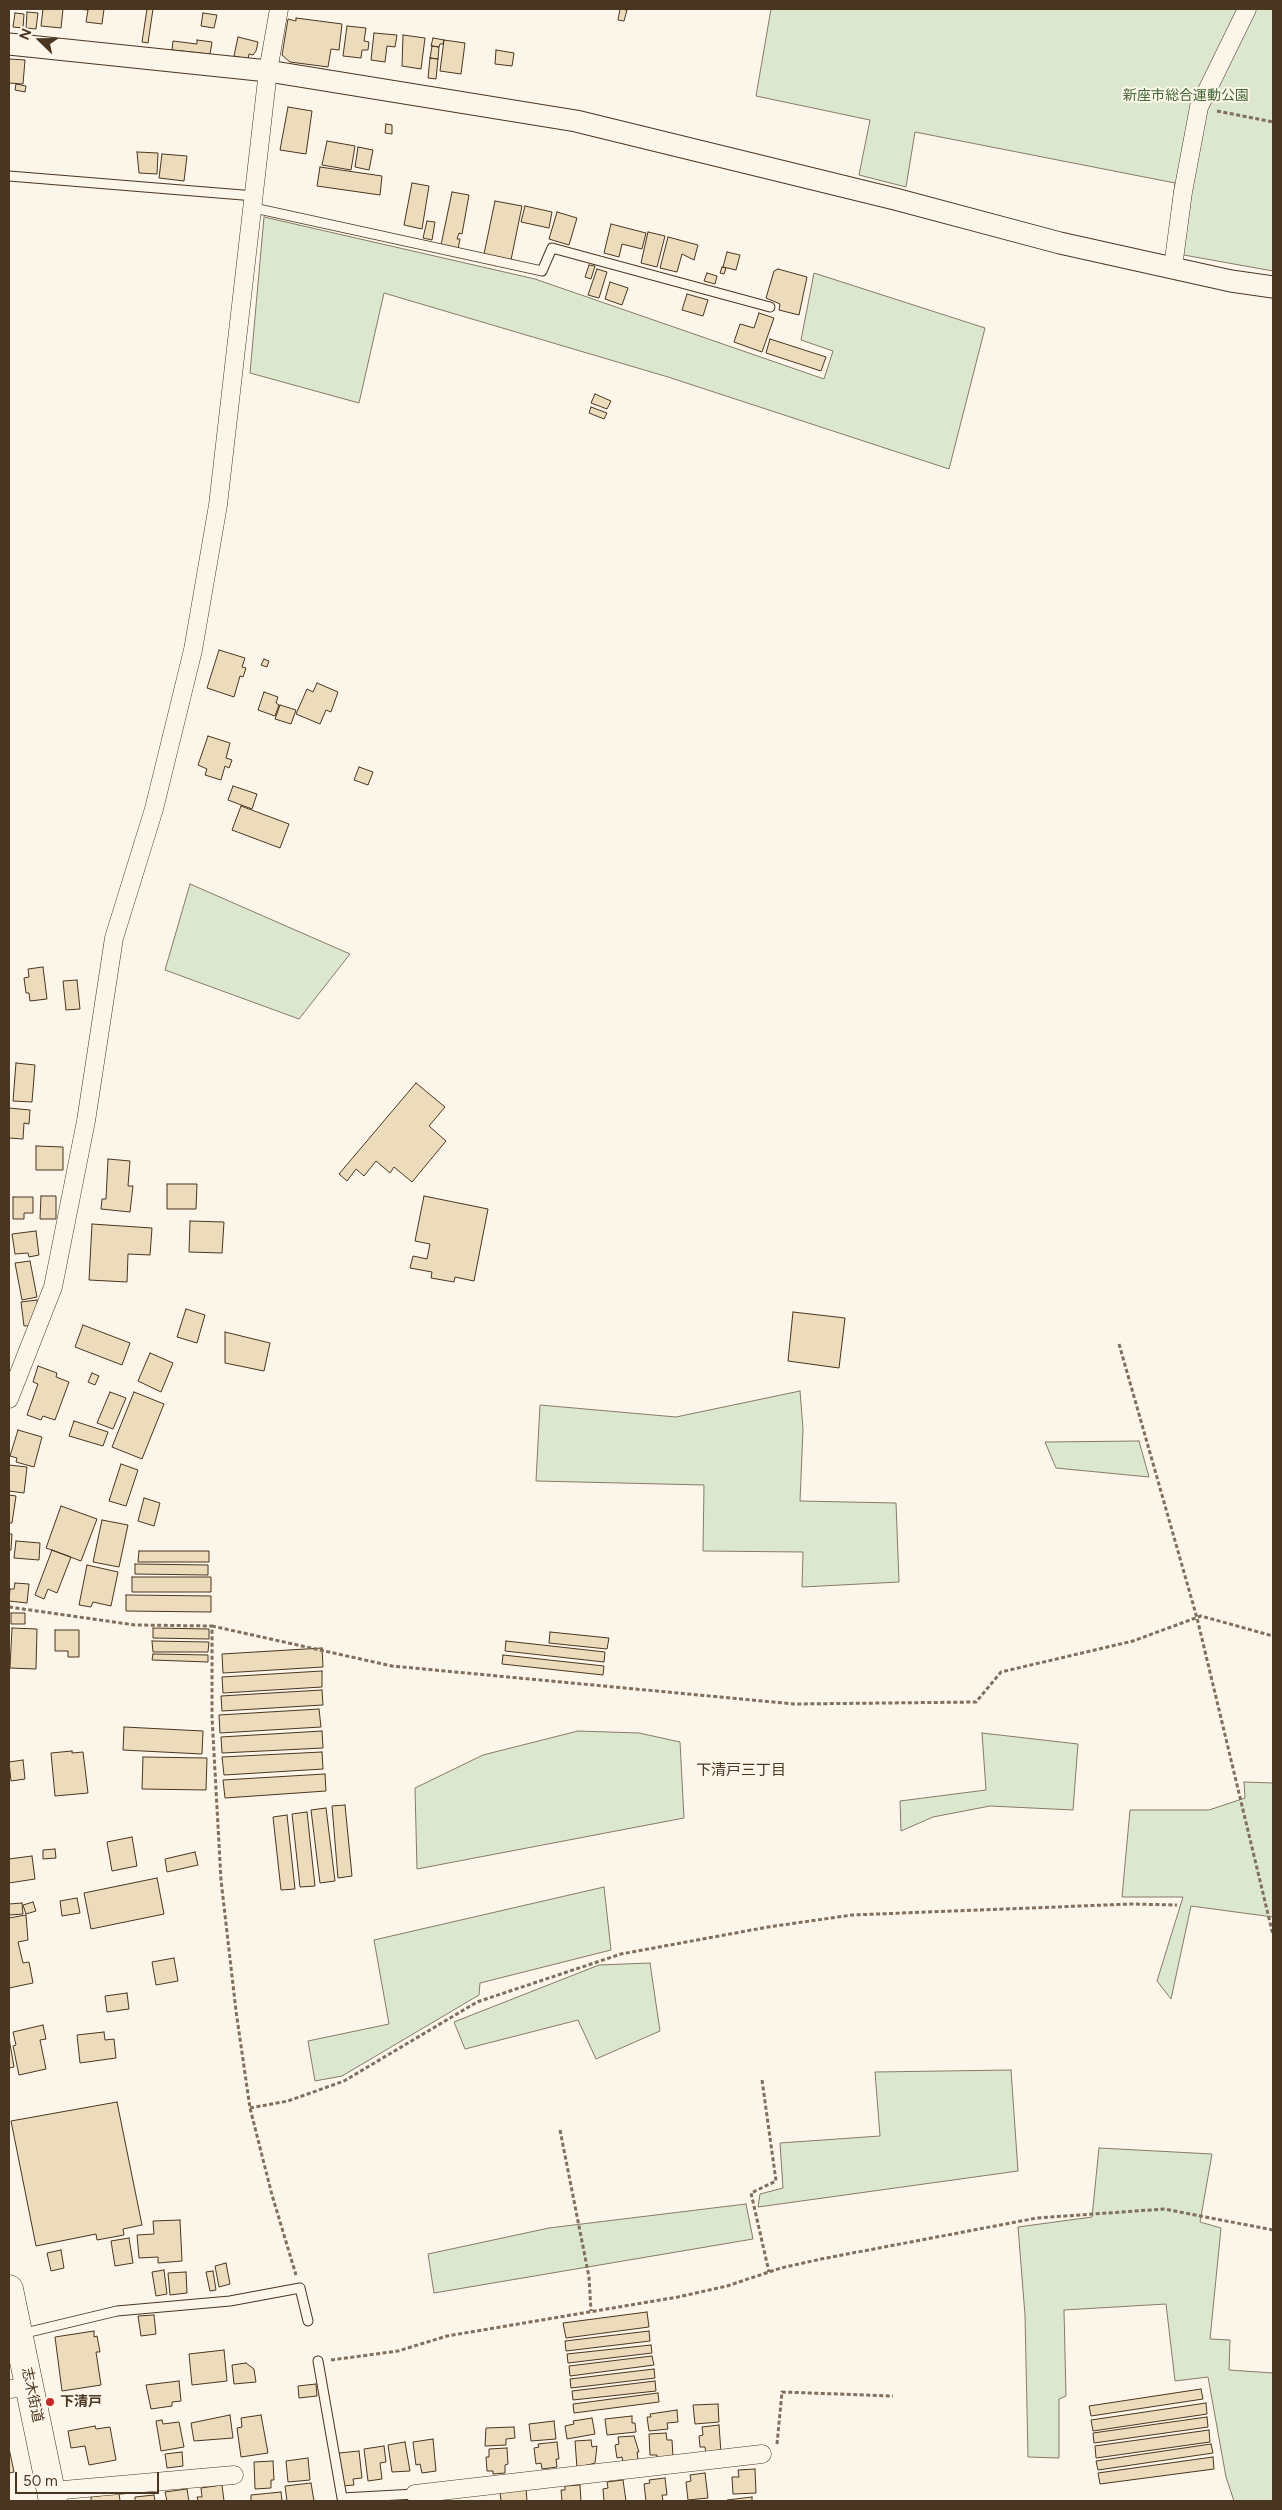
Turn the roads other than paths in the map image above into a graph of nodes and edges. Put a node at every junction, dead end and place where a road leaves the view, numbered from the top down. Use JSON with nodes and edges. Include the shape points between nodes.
{"nodes":[{"id":1,"x":280,"y":9,"type":"edge"},
{"id":2,"x":1247,"y":9,"type":"edge"},
{"id":3,"x":9,"y":44,"type":"edge"},
{"id":4,"x":268,"y":71,"type":"junction"},
{"id":5,"x":9,"y":176,"type":"edge"},
{"id":6,"x":254,"y":202,"type":"junction"},
{"id":7,"x":1173,"y":267,"type":"junction"},
{"id":8,"x":1273,"y":287,"type":"edge"},
{"id":9,"x":770,"y":307,"type":"dead end"},
{"id":10,"x":9,"y":1399,"type":"edge"},
{"id":11,"x":9,"y":2289,"type":"edge"},
{"id":12,"x":308,"y":2321,"type":"dead end"},
{"id":13,"x":19,"y":2335,"type":"junction"},
{"id":14,"x":318,"y":2361,"type":"road end"},
{"id":15,"x":20,"y":2388,"type":"edge"},
{"id":16,"x":762,"y":2454,"type":"road end"},
{"id":17,"x":234,"y":2475,"type":"dead end"},
{"id":18,"x":52,"y":2496,"type":"edge"},
{"id":19,"x":415,"y":2497,"type":"edge"}],
"edges":[{"from":1,"to":4,"type":"street"},
{"from":2,"to":7,"type":"street","via":[[1199,107]]},
{"from":3,"to":4,"type":"street"},
{"from":4,"to":6,"type":"street"},
{"from":4,"to":7,"type":"street","via":[[576,121],[1060,243]]},
{"from":5,"to":6,"type":"lane"},
{"from":6,"to":9,"type":"lane","via":[[542,271],[552,248]]},
{"from":6,"to":10,"type":"street","via":[[218,506],[193,650],[154,809],[114,938],[86,1121],[53,1287]]},
{"from":7,"to":8,"type":"street"},
{"from":11,"to":13,"type":"main road","name":"志木街道"},
{"from":12,"to":13,"type":"lane","via":[[300,2288],[230,2301],[117,2311]]},
{"from":13,"to":15,"type":"main road","name":"志木街道"},
{"from":14,"to":19,"type":"lane","via":[[342,2498]]},
{"from":15,"to":18,"type":"main road","name":"志木街道"},
{"from":16,"to":19,"type":"street"},
{"from":17,"to":18,"type":"street"}]}
